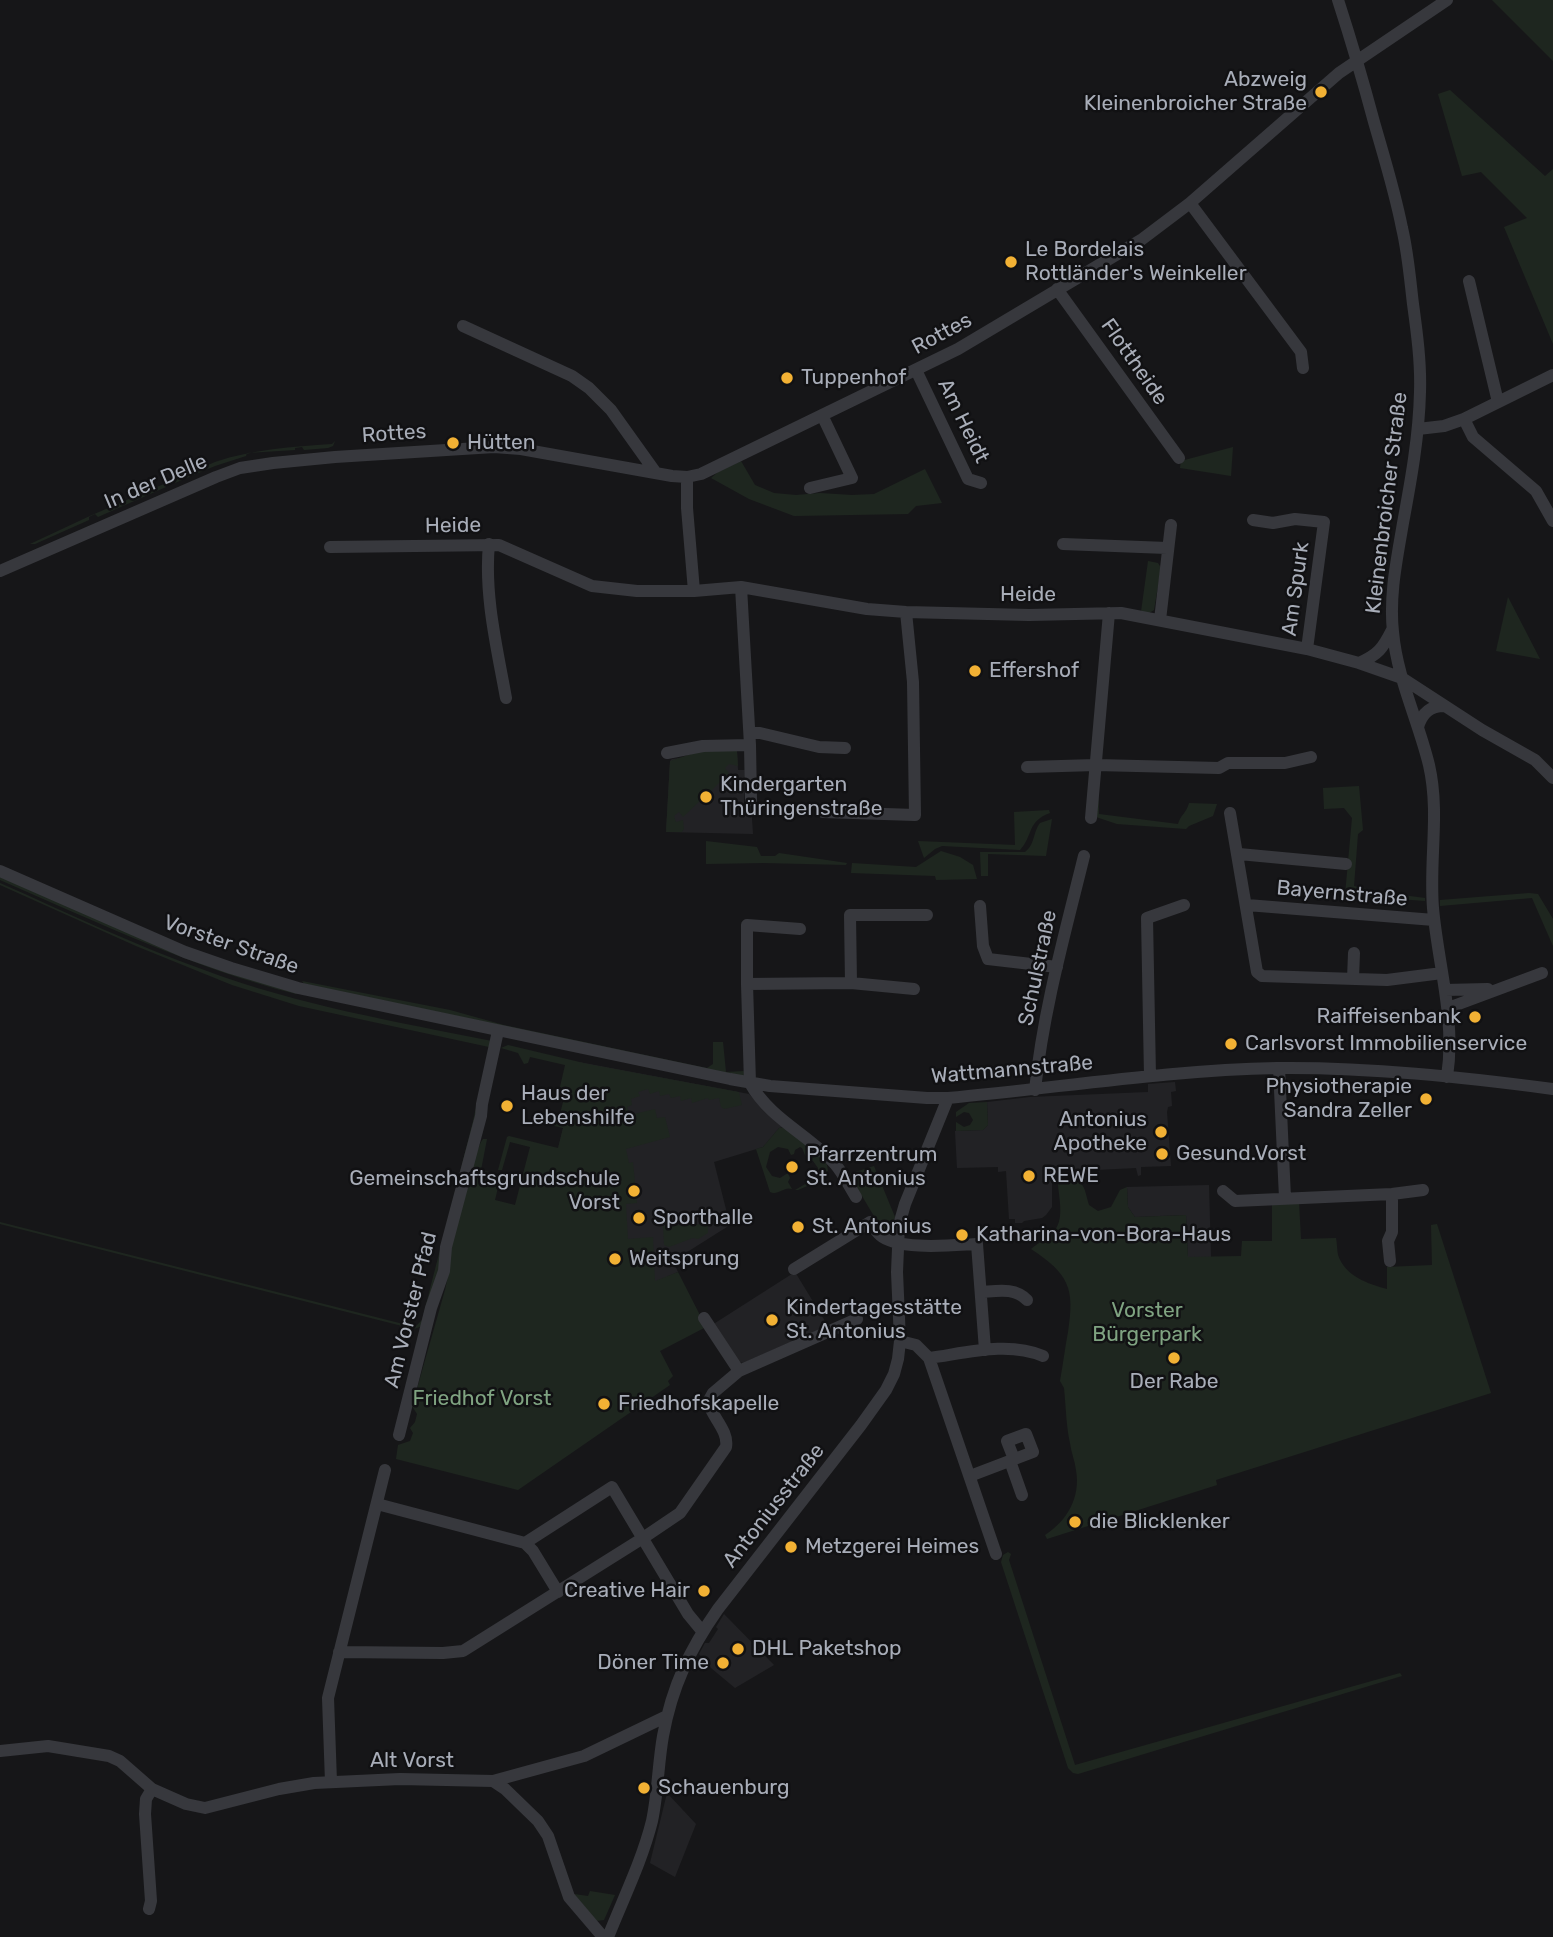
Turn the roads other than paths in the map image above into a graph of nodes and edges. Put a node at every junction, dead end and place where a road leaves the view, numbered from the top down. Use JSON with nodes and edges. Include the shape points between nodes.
{"nodes":[{"id":1,"x":1338,"y":0,"type":"edge"},
{"id":2,"x":1447,"y":0,"type":"edge"},
{"id":3,"x":1357,"y":60,"type":"junction"},
{"id":4,"x":1190,"y":203,"type":"junction"},
{"id":5,"x":1469,"y":281,"type":"dead end"},
{"id":6,"x":1057,"y":289,"type":"junction"},
{"id":7,"x":463,"y":326,"type":"dead end"},
{"id":8,"x":1303,"y":369,"type":"dead end"},
{"id":9,"x":916,"y":370,"type":"junction"},
{"id":10,"x":1553,"y":375,"type":"edge"},
{"id":11,"x":1498,"y":402,"type":"junction"},
{"id":12,"x":822,"y":415,"type":"junction"},
{"id":13,"x":1464,"y":419,"type":"junction"},
{"id":14,"x":1418,"y":429,"type":"junction"},
{"id":15,"x":335,"y":457,"type":"joint"},
{"id":16,"x":1179,"y":458,"type":"dead end"},
{"id":17,"x":656,"y":473,"type":"junction"},
{"id":18,"x":687,"y":477,"type":"junction"},
{"id":19,"x":981,"y":483,"type":"dead end"},
{"id":20,"x":810,"y":488,"type":"dead end"},
{"id":21,"x":1253,"y":520,"type":"dead end"},
{"id":22,"x":1553,"y":521,"type":"edge"},
{"id":23,"x":1171,"y":525,"type":"dead end"},
{"id":24,"x":489,"y":544,"type":"junction"},
{"id":25,"x":1063,"y":544,"type":"dead end"},
{"id":26,"x":330,"y":547,"type":"dead end"},
{"id":27,"x":1167,"y":548,"type":"junction"},
{"id":28,"x":0,"y":571,"type":"edge"},
{"id":29,"x":741,"y":587,"type":"junction"},
{"id":30,"x":694,"y":591,"type":"junction"},
{"id":31,"x":906,"y":612,"type":"junction"},
{"id":32,"x":1109,"y":613,"type":"junction"},
{"id":33,"x":1160,"y":620,"type":"junction"},
{"id":34,"x":1392,"y":630,"type":"junction"},
{"id":35,"x":1307,"y":649,"type":"junction"},
{"id":36,"x":1359,"y":663,"type":"junction"},
{"id":37,"x":1402,"y":678,"type":"junction"},
{"id":38,"x":506,"y":698,"type":"dead end"},
{"id":39,"x":1444,"y":706,"type":"junction"},
{"id":40,"x":1418,"y":727,"type":"junction"},
{"id":41,"x":750,"y":739,"type":"junction"},
{"id":42,"x":845,"y":748,"type":"dead end"},
{"id":43,"x":667,"y":753,"type":"dead end"},
{"id":44,"x":1311,"y":757,"type":"dead end"},
{"id":45,"x":1096,"y":765,"type":"junction"},
{"id":46,"x":1027,"y":767,"type":"dead end"},
{"id":47,"x":1553,"y":778,"type":"edge"},
{"id":48,"x":751,"y":800,"type":"dead end"},
{"id":49,"x":823,"y":812,"type":"dead end"},
{"id":50,"x":1230,"y":813,"type":"dead end"},
{"id":51,"x":1091,"y":818,"type":"dead end"},
{"id":52,"x":1239,"y":854,"type":"junction"},
{"id":53,"x":1084,"y":856,"type":"dead end"},
{"id":54,"x":1346,"y":864,"type":"dead end"},
{"id":55,"x":0,"y":871,"type":"edge"},
{"id":56,"x":1184,"y":905,"type":"dead end"},
{"id":57,"x":1247,"y":905,"type":"junction"},
{"id":58,"x":980,"y":906,"type":"dead end"},
{"id":59,"x":928,"y":915,"type":"dead end"},
{"id":60,"x":1434,"y":920,"type":"junction"},
{"id":61,"x":800,"y":929,"type":"dead end"},
{"id":62,"x":1354,"y":953,"type":"dead end"},
{"id":63,"x":1057,"y":967,"type":"junction"},
{"id":64,"x":1442,"y":973,"type":"junction"},
{"id":65,"x":1542,"y":973,"type":"dead end"},
{"id":66,"x":1353,"y":979,"type":"junction"},
{"id":67,"x":851,"y":983,"type":"junction"},
{"id":68,"x":747,"y":984,"type":"junction"},
{"id":69,"x":914,"y":989,"type":"dead end"},
{"id":70,"x":1499,"y":989,"type":"junction"},
{"id":71,"x":1445,"y":990,"type":"junction"},
{"id":72,"x":1448,"y":1008,"type":"junction"},
{"id":73,"x":461,"y":1023,"type":"joint"},
{"id":74,"x":498,"y":1031,"type":"junction"},
{"id":75,"x":1279,"y":1068,"type":"junction"},
{"id":76,"x":1150,"y":1076,"type":"junction"},
{"id":77,"x":1447,"y":1077,"type":"junction"},
{"id":78,"x":750,"y":1083,"type":"junction"},
{"id":79,"x":1553,"y":1089,"type":"edge"},
{"id":80,"x":1035,"y":1090,"type":"junction"},
{"id":81,"x":948,"y":1098,"type":"junction"},
{"id":82,"x":1423,"y":1190,"type":"dead end"},
{"id":83,"x":1223,"y":1191,"type":"dead end"},
{"id":84,"x":1392,"y":1194,"type":"junction"},
{"id":85,"x":856,"y":1197,"type":"dead end"},
{"id":86,"x":1284,"y":1198,"type":"junction"},
{"id":87,"x":897,"y":1242,"type":"junction"},
{"id":88,"x":1390,"y":1261,"type":"dead end"},
{"id":89,"x":794,"y":1269,"type":"dead end"},
{"id":90,"x":981,"y":1292,"type":"junction"},
{"id":91,"x":1027,"y":1300,"type":"dead end"},
{"id":92,"x":704,"y":1318,"type":"dead end"},
{"id":93,"x":857,"y":1319,"type":"dead end"},
{"id":94,"x":900,"y":1341,"type":"junction"},
{"id":95,"x":985,"y":1350,"type":"junction"},
{"id":96,"x":1043,"y":1356,"type":"dead end"},
{"id":97,"x":929,"y":1358,"type":"junction"},
{"id":98,"x":739,"y":1371,"type":"junction"},
{"id":99,"x":399,"y":1435,"type":"dead end"},
{"id":100,"x":385,"y":1470,"type":"dead end"},
{"id":101,"x":970,"y":1476,"type":"junction"},
{"id":102,"x":1022,"y":1495,"type":"dead end"},
{"id":103,"x":377,"y":1504,"type":"junction"},
{"id":104,"x":643,"y":1538,"type":"junction"},
{"id":105,"x":525,"y":1543,"type":"junction"},
{"id":106,"x":996,"y":1554,"type":"dead end"},
{"id":107,"x":558,"y":1592,"type":"junction"},
{"id":108,"x":702,"y":1631,"type":"junction"},
{"id":109,"x":339,"y":1652,"type":"junction"},
{"id":110,"x":667,"y":1716,"type":"junction"},
{"id":111,"x":0,"y":1751,"type":"edge"},
{"id":112,"x":493,"y":1781,"type":"junction"},
{"id":113,"x":331,"y":1782,"type":"junction"},
{"id":114,"x":152,"y":1789,"type":"junction"},
{"id":115,"x":149,"y":1909,"type":"dead end"},
{"id":116,"x":603,"y":1937,"type":"edge"},
{"id":117,"x":608,"y":1937,"type":"edge"}],
"edges":[{"from":1,"to":3,"type":"street"},
{"from":2,"to":3,"type":"street","name":"Rottes"},
{"from":3,"to":4,"type":"street","name":"Rottes"},
{"from":3,"to":14,"type":"street","name":"Kleinenbroicher Straße","via":[[1408,257],[1421,388]]},
{"from":4,"to":6,"type":"street","name":"Rottes","via":[[1141,240]]},
{"from":4,"to":8,"type":"street","via":[[1301,352]]},
{"from":5,"to":11,"type":"street"},
{"from":6,"to":9,"type":"street","name":"Rottes"},
{"from":6,"to":16,"type":"street","name":"Flottheide"},
{"from":7,"to":17,"type":"street","via":[[589,387]]},
{"from":9,"to":12,"type":"street","name":"Rottes"},
{"from":9,"to":19,"type":"street","name":"Am Heidt","via":[[968,479]]},
{"from":10,"to":11,"type":"street"},
{"from":11,"to":13,"type":"street"},
{"from":12,"to":18,"type":"street","name":"Rottes"},
{"from":12,"to":20,"type":"street","via":[[852,478]]},
{"from":13,"to":14,"type":"street"},
{"from":13,"to":22,"type":"street","via":[[1473,437],[1536,491]]},
{"from":14,"to":34,"type":"street","name":"Kleinenbroicher Straße","via":[[1393,585]]},
{"from":15,"to":17,"type":"street","name":"Rottes","via":[[508,447]]},
{"from":15,"to":28,"type":"street","name":"In der Delle","via":[[230,471]]},
{"from":17,"to":18,"type":"street","name":"Rottes"},
{"from":18,"to":30,"type":"street"},
{"from":21,"to":35,"type":"street","name":"Am Spurk","via":[[1324,522]]},
{"from":23,"to":27,"type":"street"},
{"from":24,"to":26,"type":"street","name":"Heide"},
{"from":24,"to":30,"type":"street","name":"Heide","via":[[592,586],[637,592]]},
{"from":24,"to":38,"type":"street","via":[[491,609]]},
{"from":25,"to":27,"type":"street"},
{"from":27,"to":33,"type":"street"},
{"from":29,"to":30,"type":"street","name":"Heide"},
{"from":29,"to":31,"type":"street","name":"Heide"},
{"from":29,"to":41,"type":"street"},
{"from":31,"to":32,"type":"street","name":"Heide"},
{"from":31,"to":49,"type":"street","via":[[913,682],[915,815]]},
{"from":32,"to":33,"type":"street","name":"Heide"},
{"from":32,"to":45,"type":"street"},
{"from":33,"to":35,"type":"street","name":"Heide"},
{"from":34,"to":36,"type":"street","via":[[1380,651]]},
{"from":34,"to":37,"type":"street","name":"Kleinenbroicher Straße"},
{"from":35,"to":36,"type":"street","name":"Heide"},
{"from":36,"to":37,"type":"street","name":"Heide"},
{"from":37,"to":39,"type":"street","name":"Heide"},
{"from":37,"to":40,"type":"street","name":"Kleinenbroicher Straße"},
{"from":39,"to":40,"type":"street","via":[[1426,712]]},
{"from":39,"to":47,"type":"street","name":"Heide","via":[[1535,760]]},
{"from":40,"to":60,"type":"street","name":"Kleinenbroicher Straße","via":[[1433,794]]},
{"from":41,"to":42,"type":"street","via":[[760,733],[819,747]]},
{"from":41,"to":43,"type":"street"},
{"from":41,"to":48,"type":"street"},
{"from":44,"to":45,"type":"street","via":[[1285,763],[1228,763],[1219,768]]},
{"from":45,"to":46,"type":"street"},
{"from":45,"to":51,"type":"street"},
{"from":50,"to":52,"type":"street"},
{"from":52,"to":54,"type":"street"},
{"from":52,"to":57,"type":"street"},
{"from":53,"to":63,"type":"street","name":"Schulstraße"},
{"from":55,"to":73,"type":"street","name":"Vorster Straße","via":[[155,940],[231,968],[298,988]]},
{"from":56,"to":76,"type":"street","via":[[1147,918]]},
{"from":57,"to":60,"type":"street","name":"Bayernstraße"},
{"from":57,"to":66,"type":"street","via":[[1257,972],[1262,976]]},
{"from":58,"to":63,"type":"street","via":[[988,958]]},
{"from":59,"to":67,"type":"street","via":[[850,915]]},
{"from":60,"to":64,"type":"street","name":"Kleinenbroicher Straße"},
{"from":61,"to":68,"type":"street","via":[[747,925]]},
{"from":62,"to":66,"type":"street"},
{"from":63,"to":80,"type":"street","name":"Schulstraße"},
{"from":64,"to":66,"type":"street"},
{"from":64,"to":71,"type":"street","name":"Kleinenbroicher Straße"},
{"from":65,"to":70,"type":"street"},
{"from":67,"to":68,"type":"street"},
{"from":67,"to":69,"type":"street"},
{"from":68,"to":78,"type":"street"},
{"from":70,"to":71,"type":"street"},
{"from":70,"to":72,"type":"street"},
{"from":71,"to":72,"type":"street","name":"Kleinenbroicher Straße"},
{"from":72,"to":77,"type":"street","name":"Kleinenbroicher Straße"},
{"from":73,"to":74,"type":"street","name":"Wattmannstraße"},
{"from":74,"to":78,"type":"street","name":"Wattmannstraße"},
{"from":74,"to":99,"type":"street","name":"Am Vorster Pfad","via":[[444,1271]]},
{"from":75,"to":76,"type":"street","name":"Wattmannstraße"},
{"from":75,"to":77,"type":"street","name":"Wattmannstraße"},
{"from":75,"to":86,"type":"street"},
{"from":76,"to":80,"type":"street","name":"Wattmannstraße"},
{"from":77,"to":79,"type":"street","name":"Wattmannstraße"},
{"from":78,"to":81,"type":"street","name":"Wattmannstraße"},
{"from":78,"to":85,"type":"street","via":[[768,1108],[835,1164]]},
{"from":80,"to":81,"type":"street","name":"Wattmannstraße"},
{"from":81,"to":87,"type":"street","name":"Antoniusstraße","via":[[902,1213]]},
{"from":82,"to":84,"type":"street"},
{"from":83,"to":86,"type":"street","via":[[1235,1201]]},
{"from":84,"to":86,"type":"street"},
{"from":84,"to":88,"type":"street"},
{"from":87,"to":89,"type":"street","via":[[881,1237],[870,1222]]},
{"from":87,"to":90,"type":"street","via":[[916,1246],[977,1244]]},
{"from":87,"to":94,"type":"street","name":"Antoniusstraße"},
{"from":90,"to":91,"type":"street","via":[[1012,1291]]},
{"from":90,"to":95,"type":"street"},
{"from":92,"to":98,"type":"street"},
{"from":93,"to":98,"type":"street"},
{"from":94,"to":97,"type":"street","via":[[916,1346]]},
{"from":94,"to":108,"type":"street","name":"Antoniusstraße","via":[[886,1390]]},
{"from":95,"to":96,"type":"street","via":[[1022,1349]]},
{"from":95,"to":97,"type":"street"},
{"from":97,"to":101,"type":"street"},
{"from":98,"to":104,"type":"street","via":[[708,1402],[726,1437],[726,1447],[680,1513]]},
{"from":100,"to":103,"type":"street"},
{"from":101,"to":102,"type":"street","via":[[1012,1460]]},
{"from":101,"to":106,"type":"street"},
{"from":103,"to":105,"type":"street"},
{"from":103,"to":109,"type":"street"},
{"from":104,"to":105,"type":"street","via":[[612,1487]]},
{"from":104,"to":107,"type":"street"},
{"from":104,"to":108,"type":"street"},
{"from":105,"to":107,"type":"street"},
{"from":107,"to":109,"type":"street","via":[[463,1651]]},
{"from":108,"to":110,"type":"street","name":"Antoniusstraße","via":[[684,1664]]},
{"from":109,"to":113,"type":"street","via":[[328,1698]]},
{"from":110,"to":112,"type":"street","name":"Alt Vorst","via":[[584,1756]]},
{"from":110,"to":117,"type":"street","name":"Antoniusstraße","via":[[649,1833]]},
{"from":111,"to":114,"type":"street","name":"Alt Vorst","via":[[48,1746],[109,1756]]},
{"from":112,"to":113,"type":"street","name":"Alt Vorst"},
{"from":112,"to":116,"type":"street","via":[[538,1821],[548,1836],[569,1897]]},
{"from":113,"to":114,"type":"street","name":"Alt Vorst","via":[[279,1789],[205,1808]]},
{"from":114,"to":115,"type":"street","via":[[145,1814]]}]}
